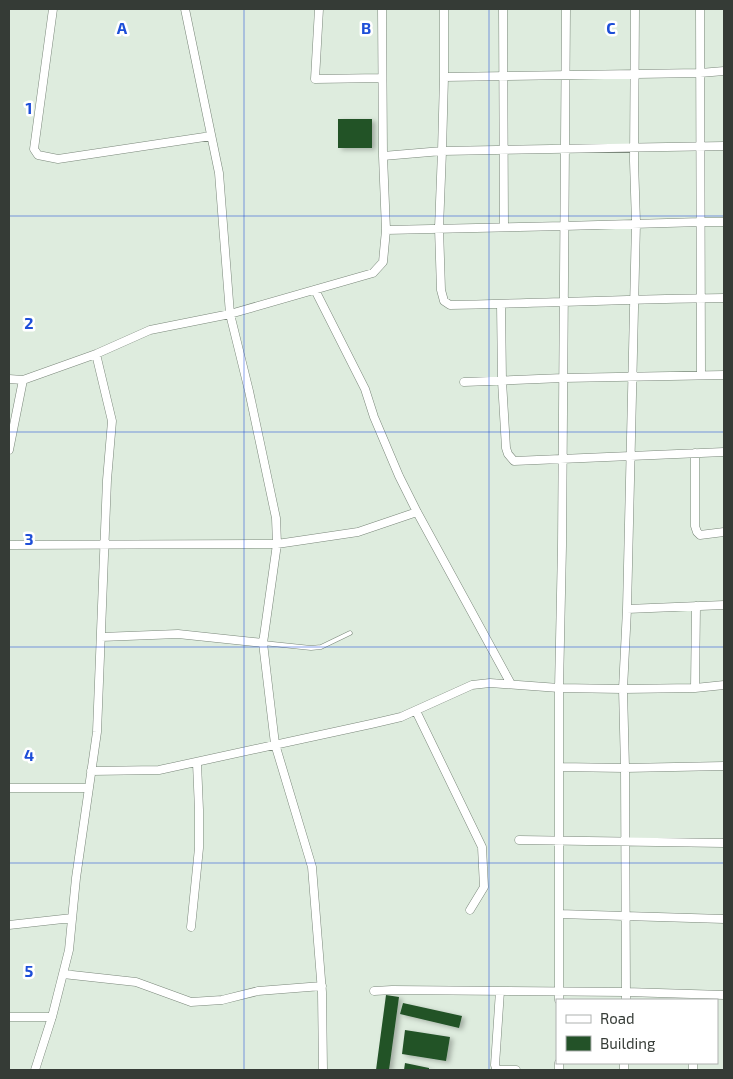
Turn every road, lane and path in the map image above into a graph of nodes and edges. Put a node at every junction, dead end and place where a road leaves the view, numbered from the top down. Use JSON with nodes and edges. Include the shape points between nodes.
{"nodes":[{"id":1,"x":54,"y":9,"type":"edge"},
{"id":2,"x":185,"y":9,"type":"edge"},
{"id":3,"x":319,"y":9,"type":"edge"},
{"id":4,"x":382,"y":9,"type":"edge"},
{"id":5,"x":444,"y":9,"type":"edge"},
{"id":6,"x":503,"y":9,"type":"edge"},
{"id":7,"x":566,"y":9,"type":"edge"},
{"id":8,"x":635,"y":9,"type":"edge"},
{"id":9,"x":700,"y":9,"type":"edge"},
{"id":10,"x":724,"y":72,"type":"edge"},
{"id":11,"x":634,"y":74,"type":"junction"},
{"id":12,"x":700,"y":74,"type":"junction"},
{"id":13,"x":503,"y":76,"type":"junction"},
{"id":14,"x":565,"y":76,"type":"junction"},
{"id":15,"x":444,"y":77,"type":"junction"},
{"id":16,"x":382,"y":78,"type":"junction"},
{"id":17,"x":212,"y":136,"type":"junction"},
{"id":18,"x":724,"y":146,"type":"edge"},
{"id":19,"x":701,"y":147,"type":"junction"},
{"id":20,"x":634,"y":148,"type":"junction"},
{"id":21,"x":565,"y":149,"type":"junction"},
{"id":22,"x":503,"y":150,"type":"junction"},
{"id":23,"x":442,"y":151,"type":"junction"},
{"id":24,"x":383,"y":156,"type":"junction"},
{"id":25,"x":701,"y":222,"type":"junction"},
{"id":26,"x":724,"y":222,"type":"edge"},
{"id":27,"x":636,"y":223,"type":"junction"},
{"id":28,"x":564,"y":226,"type":"junction"},
{"id":29,"x":504,"y":227,"type":"junction"},
{"id":30,"x":439,"y":228,"type":"junction"},
{"id":31,"x":386,"y":230,"type":"junction"},
{"id":32,"x":315,"y":290,"type":"junction"},
{"id":33,"x":701,"y":298,"type":"junction"},
{"id":34,"x":724,"y":298,"type":"edge"},
{"id":35,"x":634,"y":299,"type":"junction"},
{"id":36,"x":564,"y":303,"type":"junction"},
{"id":37,"x":500,"y":304,"type":"junction"},
{"id":38,"x":230,"y":314,"type":"junction"},
{"id":39,"x":96,"y":354,"type":"junction"},
{"id":40,"x":701,"y":375,"type":"junction"},
{"id":41,"x":724,"y":375,"type":"edge"},
{"id":42,"x":632,"y":377,"type":"junction"},
{"id":43,"x":563,"y":378,"type":"junction"},
{"id":44,"x":9,"y":379,"type":"edge"},
{"id":45,"x":23,"y":380,"type":"junction"},
{"id":46,"x":502,"y":381,"type":"junction"},
{"id":47,"x":464,"y":382,"type":"dead end"},
{"id":48,"x":9,"y":450,"type":"edge"},
{"id":49,"x":724,"y":452,"type":"edge"},
{"id":50,"x":695,"y":454,"type":"junction"},
{"id":51,"x":630,"y":456,"type":"junction"},
{"id":52,"x":563,"y":459,"type":"junction"},
{"id":53,"x":417,"y":512,"type":"junction"},
{"id":54,"x":724,"y":532,"type":"edge"},
{"id":55,"x":277,"y":544,"type":"junction"},
{"id":56,"x":9,"y":545,"type":"edge"},
{"id":57,"x":105,"y":545,"type":"junction"},
{"id":58,"x":724,"y":605,"type":"edge"},
{"id":59,"x":696,"y":606,"type":"junction"},
{"id":60,"x":626,"y":609,"type":"junction"},
{"id":61,"x":350,"y":634,"type":"dead end"},
{"id":62,"x":101,"y":637,"type":"junction"},
{"id":63,"x":263,"y":643,"type":"junction"},
{"id":64,"x":511,"y":684,"type":"junction"},
{"id":65,"x":724,"y":685,"type":"edge"},
{"id":66,"x":560,"y":688,"type":"junction"},
{"id":67,"x":695,"y":688,"type":"junction"},
{"id":68,"x":623,"y":689,"type":"junction"},
{"id":69,"x":416,"y":711,"type":"junction"},
{"id":70,"x":275,"y":744,"type":"junction"},
{"id":71,"x":197,"y":762,"type":"junction"},
{"id":72,"x":559,"y":766,"type":"junction"},
{"id":73,"x":724,"y":766,"type":"edge"},
{"id":74,"x":625,"y":768,"type":"junction"},
{"id":75,"x":91,"y":771,"type":"junction"},
{"id":76,"x":9,"y":788,"type":"edge"},
{"id":77,"x":89,"y":788,"type":"junction"},
{"id":78,"x":518,"y":840,"type":"dead end"},
{"id":79,"x":559,"y":841,"type":"junction"},
{"id":80,"x":625,"y":842,"type":"junction"},
{"id":81,"x":724,"y":843,"type":"edge"},
{"id":82,"x":470,"y":910,"type":"dead end"},
{"id":83,"x":559,"y":914,"type":"junction"},
{"id":84,"x":626,"y":916,"type":"junction"},
{"id":85,"x":72,"y":918,"type":"junction"},
{"id":86,"x":724,"y":919,"type":"edge"},
{"id":87,"x":9,"y":925,"type":"edge"},
{"id":88,"x":191,"y":927,"type":"dead end"},
{"id":89,"x":63,"y":974,"type":"junction"},
{"id":90,"x":322,"y":986,"type":"junction"},
{"id":91,"x":374,"y":991,"type":"dead end"},
{"id":92,"x":500,"y":991,"type":"junction"},
{"id":93,"x":724,"y":995,"type":"edge"},
{"id":94,"x":559,"y":996,"type":"edge"},
{"id":95,"x":626,"y":996,"type":"edge"},
{"id":96,"x":693,"y":997,"type":"edge"},
{"id":97,"x":9,"y":1017,"type":"edge"},
{"id":98,"x":52,"y":1017,"type":"junction"},
{"id":99,"x":35,"y":1070,"type":"edge"},
{"id":100,"x":323,"y":1070,"type":"edge"},
{"id":101,"x":516,"y":1070,"type":"edge"}],
"edges":[{"from":1,"to":17,"type":"street","via":[[35,132],[34,148],[38,155],[58,159]]},
{"from":2,"to":17,"type":"street"},
{"from":3,"to":16,"type":"street","via":[[315,79]]},
{"from":4,"to":16,"type":"street"},
{"from":5,"to":15,"type":"street"},
{"from":6,"to":13,"type":"street"},
{"from":7,"to":14,"type":"street"},
{"from":8,"to":11,"type":"street"},
{"from":9,"to":12,"type":"street"},
{"from":10,"to":12,"type":"street"},
{"from":11,"to":12,"type":"street"},
{"from":11,"to":14,"type":"street"},
{"from":11,"to":20,"type":"street"},
{"from":12,"to":19,"type":"street"},
{"from":13,"to":14,"type":"street"},
{"from":13,"to":15,"type":"street"},
{"from":13,"to":22,"type":"street"},
{"from":14,"to":21,"type":"street"},
{"from":15,"to":23,"type":"street"},
{"from":16,"to":24,"type":"street"},
{"from":17,"to":38,"type":"street","via":[[219,173]]},
{"from":18,"to":19,"type":"street"},
{"from":19,"to":20,"type":"street"},
{"from":19,"to":25,"type":"street"},
{"from":20,"to":21,"type":"street"},
{"from":20,"to":27,"type":"street"},
{"from":21,"to":22,"type":"street"},
{"from":21,"to":28,"type":"street"},
{"from":22,"to":23,"type":"street"},
{"from":22,"to":29,"type":"street"},
{"from":23,"to":24,"type":"street"},
{"from":23,"to":30,"type":"street"},
{"from":24,"to":31,"type":"street"},
{"from":25,"to":26,"type":"street"},
{"from":25,"to":27,"type":"street"},
{"from":25,"to":33,"type":"street"},
{"from":27,"to":28,"type":"street"},
{"from":27,"to":35,"type":"street"},
{"from":28,"to":29,"type":"street"},
{"from":28,"to":36,"type":"street"},
{"from":29,"to":30,"type":"street"},
{"from":30,"to":31,"type":"street"},
{"from":30,"to":37,"type":"street","via":[[444,301],[450,305]]},
{"from":31,"to":32,"type":"street","via":[[383,262],[373,273]]},
{"from":32,"to":38,"type":"street"},
{"from":32,"to":53,"type":"street","via":[[365,389],[374,417]]},
{"from":33,"to":34,"type":"street"},
{"from":33,"to":35,"type":"street"},
{"from":33,"to":40,"type":"street"},
{"from":35,"to":36,"type":"street"},
{"from":35,"to":42,"type":"street"},
{"from":36,"to":37,"type":"street"},
{"from":36,"to":43,"type":"street"},
{"from":37,"to":46,"type":"street"},
{"from":38,"to":39,"type":"street","via":[[150,330]]},
{"from":38,"to":55,"type":"street","via":[[276,518]]},
{"from":39,"to":45,"type":"street"},
{"from":39,"to":57,"type":"street","via":[[112,420]]},
{"from":40,"to":41,"type":"street"},
{"from":40,"to":42,"type":"street"},
{"from":42,"to":43,"type":"street"},
{"from":42,"to":51,"type":"street"},
{"from":43,"to":46,"type":"street"},
{"from":43,"to":52,"type":"street"},
{"from":44,"to":45,"type":"street"},
{"from":45,"to":48,"type":"street"},
{"from":46,"to":47,"type":"street"},
{"from":46,"to":52,"type":"street","via":[[508,454],[514,461]]},
{"from":49,"to":50,"type":"street"},
{"from":50,"to":51,"type":"street"},
{"from":50,"to":54,"type":"street","via":[[697,532],[700,535]]},
{"from":51,"to":52,"type":"street"},
{"from":51,"to":60,"type":"street"},
{"from":52,"to":66,"type":"street"},
{"from":53,"to":55,"type":"street","via":[[358,532]]},
{"from":53,"to":64,"type":"street"},
{"from":55,"to":57,"type":"street"},
{"from":55,"to":63,"type":"street"},
{"from":56,"to":57,"type":"street"},
{"from":57,"to":62,"type":"street"},
{"from":58,"to":59,"type":"street"},
{"from":59,"to":60,"type":"street"},
{"from":59,"to":67,"type":"street"},
{"from":60,"to":68,"type":"street"},
{"from":61,"to":63,"type":"lane","via":[[322,647]]},
{"from":62,"to":63,"type":"street","via":[[178,634]]},
{"from":62,"to":75,"type":"street","via":[[97,732]]},
{"from":63,"to":70,"type":"street"},
{"from":64,"to":66,"type":"street"},
{"from":64,"to":69,"type":"street","via":[[472,685]]},
{"from":65,"to":67,"type":"street"},
{"from":66,"to":68,"type":"street"},
{"from":66,"to":72,"type":"street"},
{"from":67,"to":68,"type":"street"},
{"from":68,"to":74,"type":"street"},
{"from":69,"to":70,"type":"street"},
{"from":69,"to":82,"type":"street","via":[[482,847],[484,887]]},
{"from":70,"to":71,"type":"street"},
{"from":70,"to":90,"type":"street","via":[[312,867]]},
{"from":71,"to":75,"type":"street","via":[[159,770]]},
{"from":71,"to":88,"type":"street","via":[[199,848]]},
{"from":72,"to":74,"type":"street"},
{"from":72,"to":79,"type":"street"},
{"from":73,"to":74,"type":"street"},
{"from":74,"to":80,"type":"street"},
{"from":75,"to":77,"type":"street"},
{"from":76,"to":77,"type":"street"},
{"from":77,"to":85,"type":"street"},
{"from":78,"to":79,"type":"street"},
{"from":79,"to":80,"type":"street"},
{"from":79,"to":83,"type":"street"},
{"from":80,"to":81,"type":"street"},
{"from":80,"to":84,"type":"street"},
{"from":83,"to":84,"type":"street"},
{"from":83,"to":94,"type":"street"},
{"from":84,"to":86,"type":"street"},
{"from":84,"to":95,"type":"street"},
{"from":85,"to":87,"type":"street"},
{"from":85,"to":89,"type":"street"},
{"from":89,"to":90,"type":"street","via":[[136,982],[191,1002],[222,1000],[258,991]]},
{"from":89,"to":98,"type":"street"},
{"from":90,"to":100,"type":"street"},
{"from":91,"to":92,"type":"street"},
{"from":92,"to":94,"type":"street"},
{"from":92,"to":101,"type":"street","via":[[495,1065],[499,1070]]},
{"from":93,"to":96,"type":"street"},
{"from":94,"to":95,"type":"street"},
{"from":95,"to":96,"type":"street"},
{"from":97,"to":98,"type":"street"},
{"from":98,"to":99,"type":"street"}]}
